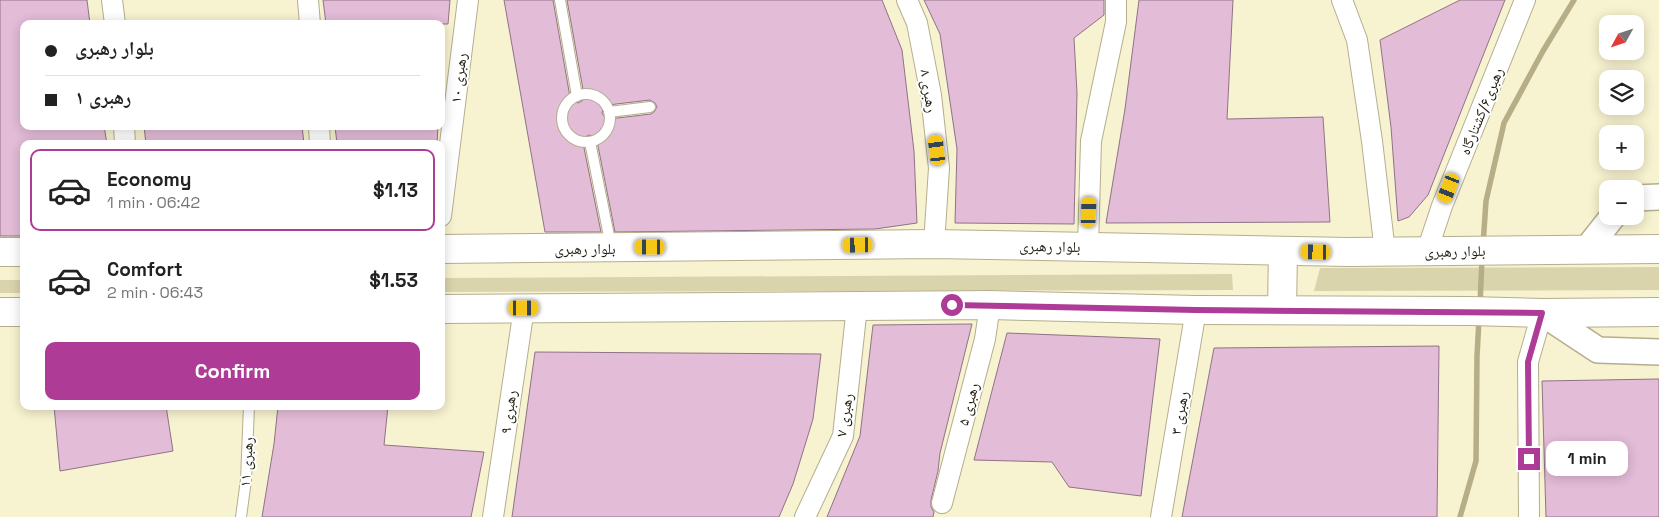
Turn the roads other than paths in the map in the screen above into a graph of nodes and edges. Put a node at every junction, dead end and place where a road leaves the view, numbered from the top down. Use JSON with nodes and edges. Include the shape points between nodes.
{"nodes":[{"id":1,"x":112,"y":0,"type":"edge"},
{"id":2,"x":308,"y":0,"type":"edge"},
{"id":3,"x":468,"y":0,"type":"edge"},
{"id":4,"x":560,"y":0,"type":"edge"},
{"id":5,"x":907,"y":0,"type":"edge"},
{"id":6,"x":1116,"y":0,"type":"edge"},
{"id":7,"x":1342,"y":0,"type":"edge"},
{"id":8,"x":1525,"y":0,"type":"edge"},
{"id":9,"x":114,"y":20,"type":"edge"},
{"id":10,"x":310,"y":20,"type":"edge"},
{"id":11,"x":577,"y":96,"type":"junction"},
{"id":12,"x":650,"y":107,"type":"dead end"},
{"id":13,"x":609,"y":112,"type":"junction"},
{"id":14,"x":590,"y":142,"type":"junction"},
{"id":15,"x":445,"y":184,"type":"edge"},
{"id":16,"x":1659,"y":197,"type":"edge"},
{"id":17,"x":1644,"y":198,"type":"edge"},
{"id":18,"x":1606,"y":225,"type":"edge"},
{"id":19,"x":934,"y":244,"type":"junction"},
{"id":20,"x":612,"y":247,"type":"junction"},
{"id":21,"x":1088,"y":247,"type":"junction"},
{"id":22,"x":445,"y":249,"type":"edge"},
{"id":23,"x":1588,"y":249,"type":"junction"},
{"id":24,"x":1659,"y":249,"type":"edge"},
{"id":25,"x":1283,"y":251,"type":"junction"},
{"id":26,"x":1431,"y":251,"type":"junction"},
{"id":27,"x":0,"y":252,"type":"edge"},
{"id":28,"x":20,"y":252,"type":"edge"},
{"id":29,"x":1385,"y":252,"type":"junction"},
{"id":30,"x":990,"y":305,"type":"junction"},
{"id":31,"x":857,"y":306,"type":"junction"},
{"id":32,"x":524,"y":308,"type":"junction"},
{"id":33,"x":445,"y":309,"type":"edge"},
{"id":34,"x":1196,"y":310,"type":"junction"},
{"id":35,"x":1282,"y":310,"type":"junction"},
{"id":36,"x":0,"y":312,"type":"edge"},
{"id":37,"x":20,"y":312,"type":"edge"},
{"id":38,"x":1659,"y":312,"type":"edge"},
{"id":39,"x":1542,"y":313,"type":"junction"},
{"id":40,"x":1659,"y":352,"type":"edge"},
{"id":41,"x":249,"y":410,"type":"edge"},
{"id":42,"x":942,"y":503,"type":"dead end"},
{"id":43,"x":241,"y":517,"type":"edge"},
{"id":44,"x":493,"y":517,"type":"edge"},
{"id":45,"x":805,"y":517,"type":"edge"},
{"id":46,"x":1162,"y":517,"type":"edge"},
{"id":47,"x":1529,"y":517,"type":"edge"}],
"edges":[{"from":1,"to":9,"type":"street"},
{"from":2,"to":10,"type":"street"},
{"from":3,"to":15,"type":"street","name":"رهبری ۱۰"},
{"from":4,"to":11,"type":"lane"},
{"from":5,"to":19,"type":"street","name":"رهبری ۸","via":[[919,32],[940,168]]},
{"from":6,"to":21,"type":"street","via":[[1116,22],[1091,141]]},
{"from":7,"to":29,"type":"street","via":[[1357,40]]},
{"from":8,"to":26,"type":"street","name":"رهبری۶/کشتارگاه","via":[[1442,206]]},
{"from":11,"to":13,"type":"lane","via":[[595,96],[602,100]]},
{"from":11,"to":14,"type":"lane","via":[[566,104],[563,127],[574,139]]},
{"from":12,"to":13,"type":"lane"},
{"from":13,"to":14,"type":"lane","via":[[610,121],[604,135]]},
{"from":14,"to":20,"type":"lane"},
{"from":16,"to":17,"type":"street"},
{"from":18,"to":23,"type":"street"},
{"from":19,"to":20,"type":"main road","name":"بلوار رهبری"},
{"from":19,"to":21,"type":"main road","name":"بلوار رهبری"},
{"from":20,"to":22,"type":"main road","name":"بلوار رهبری"},
{"from":21,"to":25,"type":"main road","name":"بلوار رهبری"},
{"from":23,"to":24,"type":"main road","name":"بلوار رهبری"},
{"from":23,"to":26,"type":"main road","name":"بلوار رهبری"},
{"from":25,"to":29,"type":"main road","name":"بلوار رهبری"},
{"from":25,"to":35,"type":"main road"},
{"from":26,"to":29,"type":"main road","name":"بلوار رهبری"},
{"from":27,"to":28,"type":"main road"},
{"from":30,"to":31,"type":"main road"},
{"from":30,"to":34,"type":"main road"},
{"from":30,"to":42,"type":"street","name":"رهبری ۵","via":[[985,339]]},
{"from":31,"to":32,"type":"main road"},
{"from":31,"to":45,"type":"street","name":"رهبری ۷","via":[[842,436]]},
{"from":32,"to":33,"type":"main road"},
{"from":32,"to":44,"type":"street","name":"رهبری ۹"},
{"from":34,"to":35,"type":"main road"},
{"from":34,"to":46,"type":"street","name":"رهبری ۳"},
{"from":35,"to":39,"type":"main road"},
{"from":36,"to":37,"type":"main road"},
{"from":38,"to":39,"type":"main road"},
{"from":39,"to":40,"type":"street","via":[[1598,350]]},
{"from":39,"to":47,"type":"street","via":[[1528,362]]},
{"from":41,"to":43,"type":"lane","name":"رهبری ۱۱"}]}
